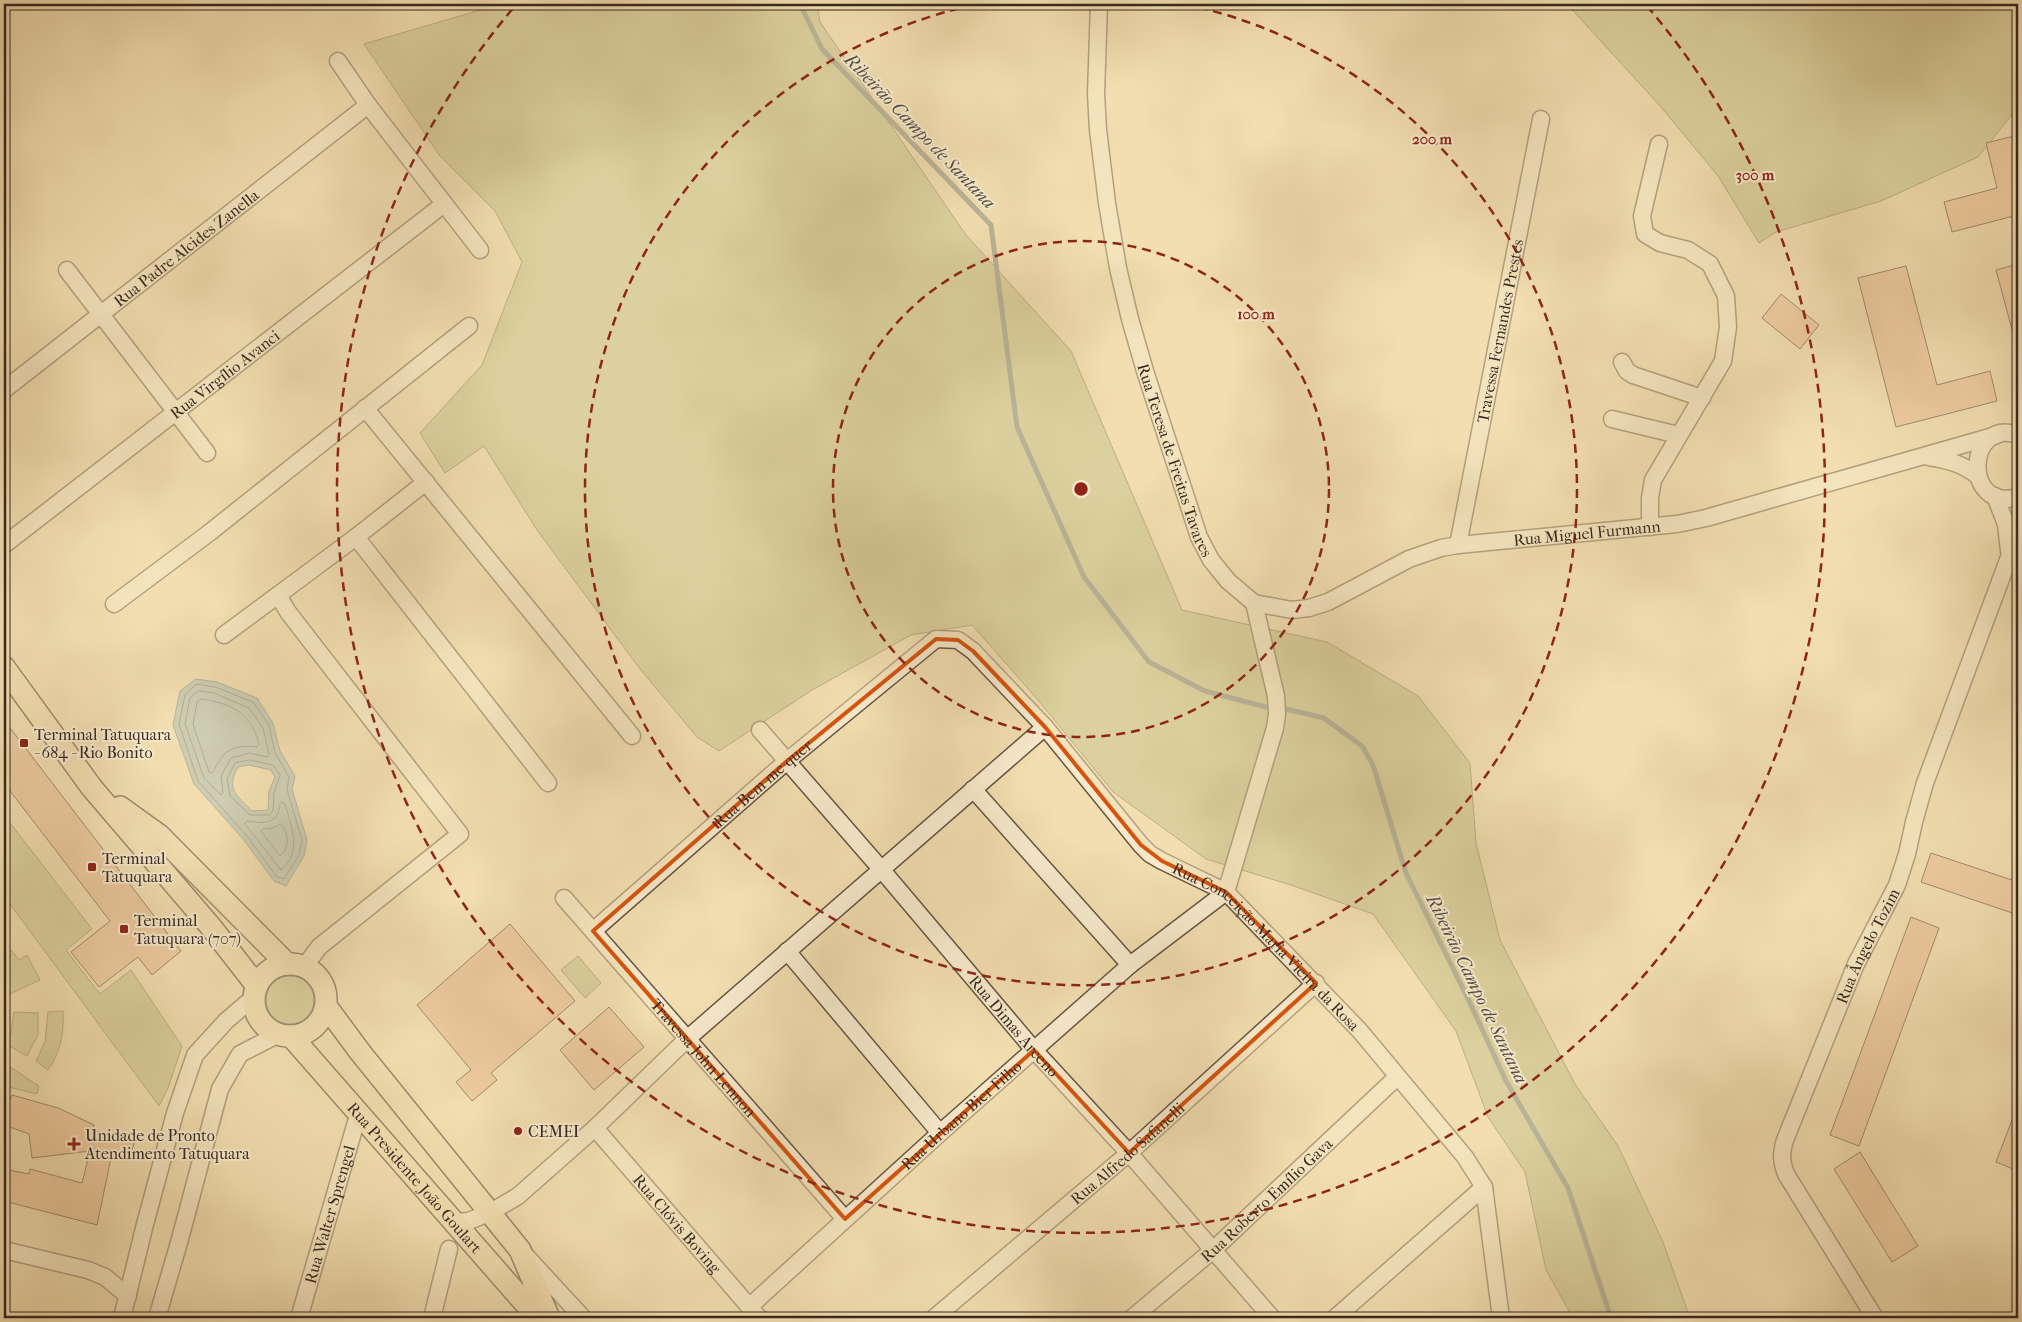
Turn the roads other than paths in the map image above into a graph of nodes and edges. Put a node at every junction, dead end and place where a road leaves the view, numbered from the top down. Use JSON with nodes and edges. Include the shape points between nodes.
{"nodes":[{"id":1,"x":1099,"y":4,"type":"edge"},
{"id":2,"x":338,"y":61,"type":"dead end"},
{"id":3,"x":368,"y":105,"type":"junction"},
{"id":4,"x":1541,"y":119,"type":"dead end"},
{"id":5,"x":1659,"y":144,"type":"dead end"},
{"id":6,"x":444,"y":204,"type":"junction"},
{"id":7,"x":480,"y":250,"type":"dead end"},
{"id":8,"x":67,"y":270,"type":"dead end"},
{"id":9,"x":100,"y":314,"type":"junction"},
{"id":10,"x":469,"y":326,"type":"dead end"},
{"id":11,"x":1622,"y":362,"type":"dead end"},
{"id":12,"x":4,"y":390,"type":"edge"},
{"id":13,"x":1702,"y":398,"type":"junction"},
{"id":14,"x":366,"y":408,"type":"junction"},
{"id":15,"x":176,"y":412,"type":"junction"},
{"id":16,"x":1612,"y":419,"type":"dead end"},
{"id":17,"x":2010,"y":434,"type":"edge"},
{"id":18,"x":1678,"y":435,"type":"junction"},
{"id":19,"x":207,"y":453,"type":"dead end"},
{"id":20,"x":1925,"y":456,"type":"junction"},
{"id":21,"x":1978,"y":476,"type":"junction"},
{"id":22,"x":426,"y":482,"type":"junction"},
{"id":23,"x":1995,"y":496,"type":"junction"},
{"id":24,"x":2018,"y":497,"type":"edge"},
{"id":25,"x":1650,"y":527,"type":"junction"},
{"id":26,"x":2018,"y":533,"type":"edge"},
{"id":27,"x":356,"y":537,"type":"junction"},
{"id":28,"x":4,"y":545,"type":"edge"},
{"id":29,"x":1458,"y":545,"type":"junction"},
{"id":30,"x":2010,"y":556,"type":"junction"},
{"id":31,"x":278,"y":595,"type":"junction"},
{"id":32,"x":1254,"y":603,"type":"junction"},
{"id":33,"x":114,"y":604,"type":"dead end"},
{"id":34,"x":224,"y":635,"type":"dead end"},
{"id":35,"x":936,"y":639,"type":"joint"},
{"id":36,"x":4,"y":667,"type":"edge"},
{"id":37,"x":1045,"y":727,"type":"junction"},
{"id":38,"x":760,"y":730,"type":"dead end"},
{"id":39,"x":632,"y":736,"type":"dead end"},
{"id":40,"x":786,"y":761,"type":"junction"},
{"id":41,"x":548,"y":783,"type":"dead end"},
{"id":42,"x":92,"y":788,"type":"junction"},
{"id":43,"x":973,"y":789,"type":"junction"},
{"id":44,"x":881,"y":869,"type":"junction"},
{"id":45,"x":1226,"y":892,"type":"junction"},
{"id":46,"x":564,"y":898,"type":"dead end"},
{"id":47,"x":594,"y":931,"type":"junction"},
{"id":48,"x":787,"y":951,"type":"junction"},
{"id":49,"x":296,"y":965,"type":"junction"},
{"id":50,"x":1130,"y":965,"type":"junction"},
{"id":51,"x":1316,"y":983,"type":"junction"},
{"id":52,"x":255,"y":992,"type":"junction"},
{"id":53,"x":326,"y":1006,"type":"junction"},
{"id":54,"x":285,"y":1035,"type":"junction"},
{"id":55,"x":687,"y":1039,"type":"junction"},
{"id":56,"x":1034,"y":1050,"type":"junction"},
{"id":57,"x":1397,"y":1077,"type":"junction"},
{"id":58,"x":359,"y":1112,"type":"junction"},
{"id":59,"x":595,"y":1128,"type":"junction"},
{"id":60,"x":940,"y":1132,"type":"junction"},
{"id":61,"x":1129,"y":1152,"type":"junction"},
{"id":62,"x":1484,"y":1187,"type":"junction"},
{"id":63,"x":490,"y":1212,"type":"junction"},
{"id":64,"x":446,"y":1215,"type":"junction"},
{"id":65,"x":845,"y":1219,"type":"junction"},
{"id":66,"x":448,"y":1248,"type":"dead end"},
{"id":67,"x":4,"y":1250,"type":"edge"},
{"id":68,"x":520,"y":1250,"type":"junction"},
{"id":69,"x":1213,"y":1250,"type":"junction"},
{"id":70,"x":128,"y":1296,"type":"junction"},
{"id":71,"x":754,"y":1313,"type":"edge"},
{"id":72,"x":122,"y":1318,"type":"edge"},
{"id":73,"x":157,"y":1318,"type":"edge"},
{"id":74,"x":299,"y":1318,"type":"edge"},
{"id":75,"x":432,"y":1318,"type":"edge"},
{"id":76,"x":538,"y":1318,"type":"edge"},
{"id":77,"x":549,"y":1318,"type":"edge"},
{"id":78,"x":583,"y":1318,"type":"edge"},
{"id":79,"x":934,"y":1318,"type":"edge"},
{"id":80,"x":1132,"y":1318,"type":"edge"},
{"id":81,"x":1272,"y":1318,"type":"edge"},
{"id":82,"x":1335,"y":1318,"type":"edge"},
{"id":83,"x":1501,"y":1318,"type":"edge"},
{"id":84,"x":1875,"y":1318,"type":"edge"}],
"edges":[{"from":1,"to":32,"type":"street","name":"Rua Teresa de Freitas Tavares","via":[[1098,130],[1107,203],[1130,319],[1199,538],[1228,581]]},
{"from":2,"to":3,"type":"street"},
{"from":3,"to":6,"type":"street"},
{"from":3,"to":9,"type":"street","name":"Rua Padre Alcides Zanella"},
{"from":4,"to":29,"type":"street","name":"Travessa Fernandes Prestes"},
{"from":5,"to":13,"type":"street","via":[[1642,216],[1645,234],[1660,243],[1688,250],[1710,264],[1726,296],[1728,327],[1723,361]]},
{"from":6,"to":7,"type":"street"},
{"from":6,"to":15,"type":"street","name":"Rua Virgílio Avanci"},
{"from":8,"to":9,"type":"street"},
{"from":9,"to":12,"type":"street","name":"Rua Padre Alcides Zanella"},
{"from":9,"to":15,"type":"street"},
{"from":10,"to":14,"type":"street"},
{"from":11,"to":13,"type":"street","via":[[1634,375]]},
{"from":13,"to":18,"type":"street"},
{"from":14,"to":22,"type":"street"},
{"from":14,"to":33,"type":"street"},
{"from":15,"to":19,"type":"street"},
{"from":15,"to":28,"type":"street","name":"Rua Virgílio Avanci"},
{"from":16,"to":18,"type":"street"},
{"from":17,"to":20,"type":"street","name":"Rua Miguel Furmann"},
{"from":17,"to":21,"type":"street","via":[[1990,439],[1979,452],[1976,460]]},
{"from":18,"to":25,"type":"street","via":[[1653,480]]},
{"from":20,"to":21,"type":"street","name":"Rua Miguel Furmann","via":[[1950,460]]},
{"from":20,"to":25,"type":"street","name":"Rua Miguel Furmann","via":[[1706,518]]},
{"from":21,"to":23,"type":"street","name":"Rua Miguel Furmann","via":[[1981,484]]},
{"from":22,"to":27,"type":"street"},
{"from":22,"to":39,"type":"street"},
{"from":23,"to":24,"type":"street","via":[[2003,499]]},
{"from":23,"to":30,"type":"street","name":"Rua Ângelo Tozim","via":[[2006,524]]},
{"from":25,"to":29,"type":"street","name":"Rua Miguel Furmann"},
{"from":26,"to":30,"type":"street","name":"Rua Ângelo Tozim"},
{"from":27,"to":31,"type":"street"},
{"from":27,"to":41,"type":"street"},
{"from":29,"to":32,"type":"street","name":"Rua Miguel Furmann","via":[[1409,559],[1328,602],[1309,608],[1292,610]]},
{"from":30,"to":84,"type":"street","name":"Rua Ângelo Tozim","via":[[1925,782],[1900,877],[1856,964],[1781,1153],[1786,1174]]},
{"from":31,"to":34,"type":"street"},
{"from":31,"to":49,"type":"street","via":[[460,834]]},
{"from":32,"to":45,"type":"street","via":[[1272,670],[1277,714]]},
{"from":35,"to":37,"type":"street","name":"Rua Conceição Maria Vieira da Rosa","via":[[958,640],[973,651]]},
{"from":35,"to":40,"type":"street","name":"Rua Bem-me-quer"},
{"from":36,"to":42,"type":"main road","name":"Rua Presidente João Goulart"},
{"from":37,"to":43,"type":"street"},
{"from":37,"to":45,"type":"street","name":"Rua Conceição Maria Vieira da Rosa","via":[[1150,854]]},
{"from":38,"to":40,"type":"street","name":"Rua Dimas Arceno"},
{"from":40,"to":44,"type":"street","name":"Rua Dimas Arceno"},
{"from":40,"to":47,"type":"street","name":"Rua Bem-me-quer"},
{"from":42,"to":49,"type":"main road","name":"Rua Presidente João Goulart","via":[[159,835]]},
{"from":42,"to":52,"type":"main road","name":"Rua Presidente João Goulart","via":[[211,927]]},
{"from":43,"to":44,"type":"street"},
{"from":43,"to":50,"type":"street"},
{"from":44,"to":48,"type":"street"},
{"from":44,"to":56,"type":"street","name":"Rua Dimas Arceno"},
{"from":45,"to":50,"type":"street","name":"Rua Urbano Bier Filho"},
{"from":45,"to":51,"type":"street","name":"Rua Conceição Maria Vieira da Rosa"},
{"from":46,"to":47,"type":"street","name":"Travessa John Lennon"},
{"from":47,"to":55,"type":"street","name":"Travessa John Lennon"},
{"from":48,"to":55,"type":"street"},
{"from":48,"to":60,"type":"street"},
{"from":49,"to":52,"type":"main road","via":[[269,971]]},
{"from":49,"to":53,"type":"main road","name":"Rua Presidente João Goulart","via":[[315,973],[322,982]]},
{"from":50,"to":56,"type":"street","name":"Rua Urbano Bier Filho"},
{"from":51,"to":57,"type":"street","name":"Rua Conceição Maria Vieira da Rosa"},
{"from":51,"to":61,"type":"street","name":"Rua Alfredo Safanelli"},
{"from":52,"to":54,"type":"main road","name":"Rua Presidente João Goulart","via":[[255,1010],[260,1020],[268,1029]]},
{"from":52,"to":70,"type":"street","via":[[195,1055],[180,1096]]},
{"from":53,"to":54,"type":"main road","via":[[314,1027],[304,1034]]},
{"from":53,"to":63,"type":"main road","name":"Rua Presidente João Goulart"},
{"from":54,"to":58,"type":"main road","name":"Rua Presidente João Goulart"},
{"from":54,"to":73,"type":"street","via":[[240,1054],[220,1088]]},
{"from":55,"to":59,"type":"street"},
{"from":55,"to":65,"type":"street","name":"Travessa John Lennon"},
{"from":56,"to":60,"type":"street","name":"Rua Urbano Bier Filho"},
{"from":56,"to":61,"type":"street","name":"Rua Dimas Arceno"},
{"from":57,"to":62,"type":"street","name":"Rua Conceição Maria Vieira da Rosa","via":[[1465,1157]]},
{"from":57,"to":69,"type":"street","name":"Rua Roberto Emílio Gava"},
{"from":58,"to":64,"type":"main road","name":"Rua Presidente João Goulart"},
{"from":58,"to":74,"type":"street","name":"Rua Walter Sprengel"},
{"from":59,"to":63,"type":"street","via":[[518,1196]]},
{"from":59,"to":71,"type":"street","name":"Rua Clóvis Boving"},
{"from":60,"to":65,"type":"street","name":"Rua Urbano Bier Filho"},
{"from":61,"to":69,"type":"street","name":"Rua Dimas Arceno"},
{"from":61,"to":79,"type":"street","name":"Rua Alfredo Safanelli"},
{"from":62,"to":82,"type":"street"},
{"from":62,"to":83,"type":"street","name":"Rua Conceição Maria Vieira da Rosa"},
{"from":63,"to":64,"type":"street","via":[[463,1223]]},
{"from":63,"to":68,"type":"main road","name":"Rua Presidente João Goulart"},
{"from":64,"to":76,"type":"main road","name":"Rua Presidente João Goulart"},
{"from":65,"to":71,"type":"street","name":"Rua Urbano Bier Filho"},
{"from":66,"to":75,"type":"street"},
{"from":67,"to":70,"type":"street","via":[[88,1270],[105,1278]]},
{"from":68,"to":77,"type":"main road","name":"Rua Presidente João Goulart"},
{"from":68,"to":78,"type":"street","name":"Rua Presidente João Goulart"},
{"from":69,"to":80,"type":"street","name":"Rua Roberto Emílio Gava"},
{"from":69,"to":81,"type":"street","name":"Rua Dimas Arceno"},
{"from":70,"to":72,"type":"street"}]}
